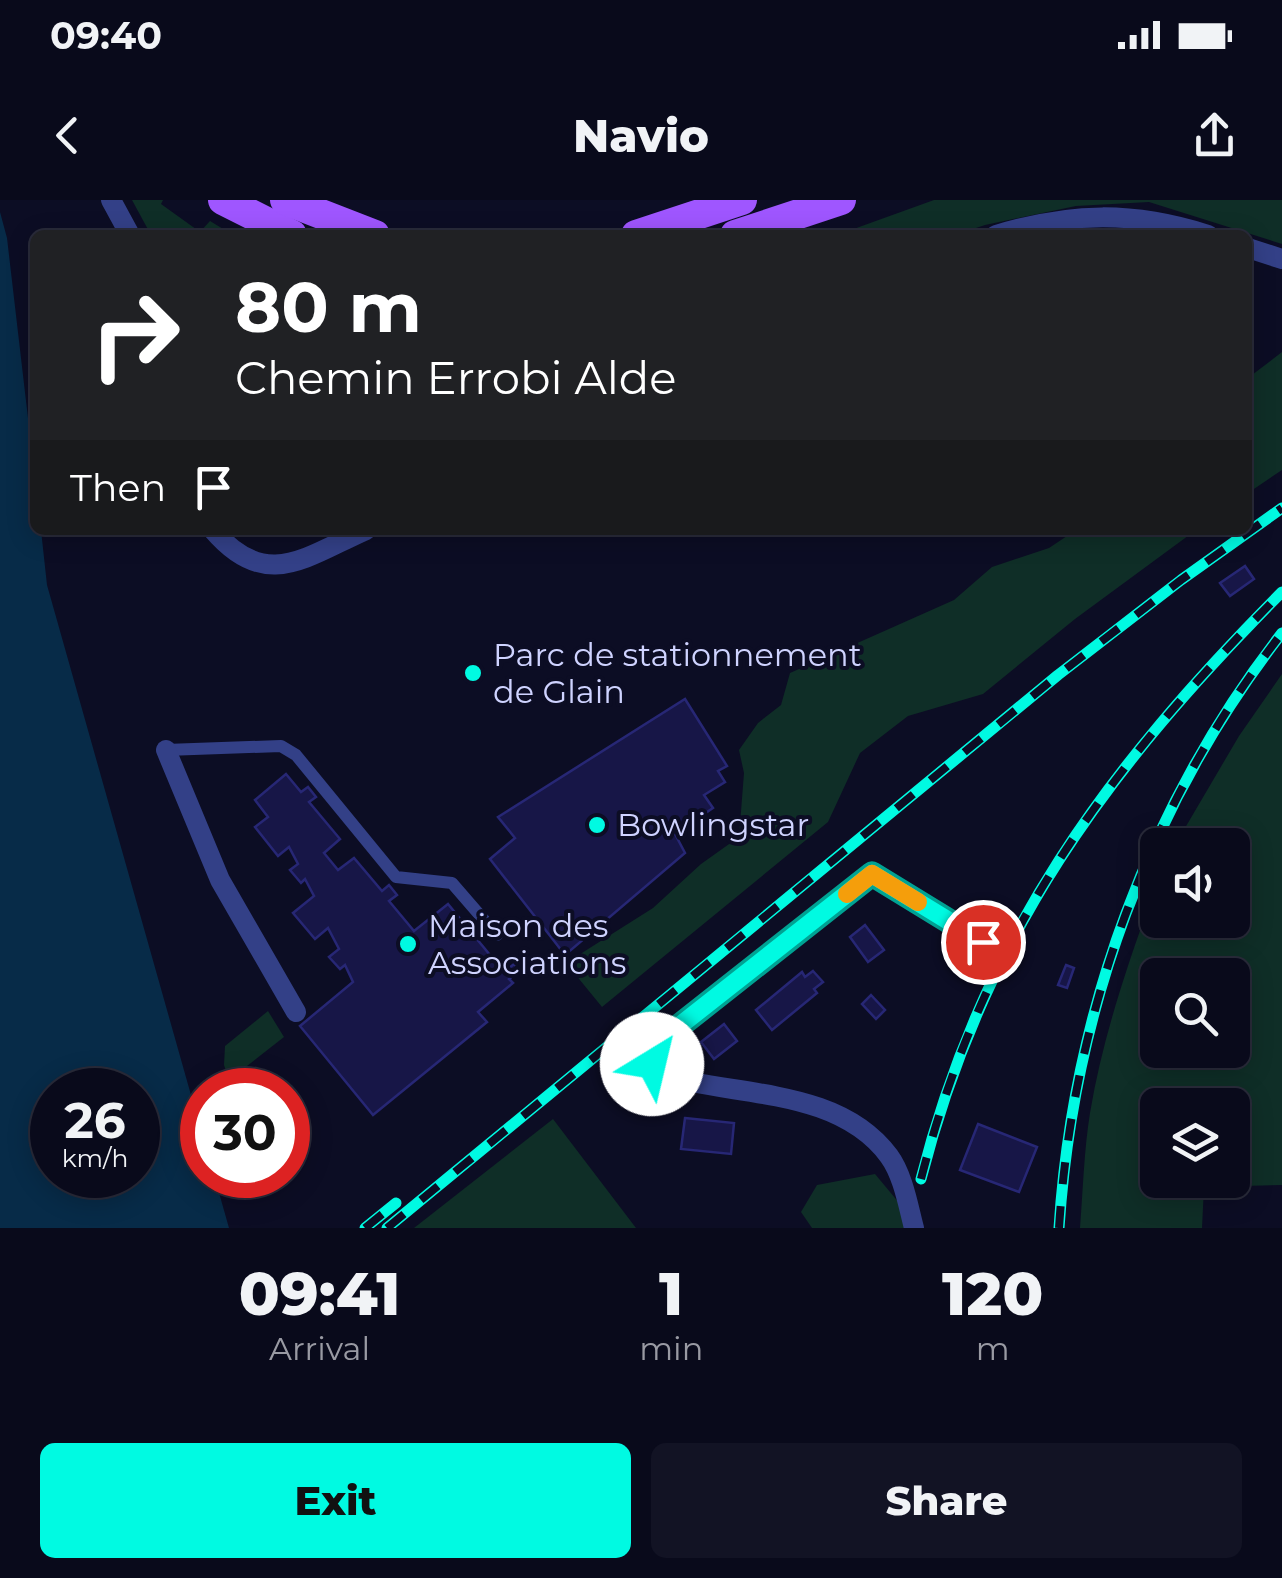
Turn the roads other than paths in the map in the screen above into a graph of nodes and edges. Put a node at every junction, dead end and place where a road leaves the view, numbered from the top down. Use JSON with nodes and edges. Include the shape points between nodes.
{"nodes":[{"id":1,"x":110,"y":200,"type":"edge"},
{"id":2,"x":223,"y":200,"type":"edge"},
{"id":3,"x":285,"y":200,"type":"edge"},
{"id":4,"x":742,"y":200,"type":"edge"},
{"id":5,"x":841,"y":200,"type":"edge"},
{"id":6,"x":127,"y":230,"type":"edge"},
{"id":7,"x":282,"y":230,"type":"edge"},
{"id":8,"x":362,"y":230,"type":"edge"},
{"id":9,"x":651,"y":230,"type":"edge"},
{"id":10,"x":752,"y":230,"type":"edge"},
{"id":11,"x":1020,"y":230,"type":"edge"},
{"id":12,"x":1191,"y":230,"type":"edge"},
{"id":13,"x":1252,"y":249,"type":"edge"},
{"id":14,"x":1282,"y":259,"type":"edge"},
{"id":15,"x":217,"y":535,"type":"edge"},
{"id":16,"x":355,"y":535,"type":"edge"},
{"id":17,"x":166,"y":750,"type":"joint"},
{"id":18,"x":496,"y":936,"type":"dead end"},
{"id":19,"x":983,"y":942,"type":"dead end"},
{"id":20,"x":296,"y":1012,"type":"dead end"},
{"id":21,"x":914,"y":1228,"type":"edge"}],
"edges":[{"from":1,"to":6,"type":"street"},
{"from":2,"to":7,"type":"main road"},
{"from":3,"to":8,"type":"main road"},
{"from":4,"to":9,"type":"main road"},
{"from":5,"to":10,"type":"main road"},
{"from":11,"to":12,"type":"street","via":[[1125,216]]},
{"from":13,"to":14,"type":"street"},
{"from":15,"to":16,"type":"street","via":[[230,550],[267,567]]},
{"from":17,"to":18,"type":"lane","via":[[280,746],[296,755],[396,877],[452,883]]},
{"from":17,"to":20,"type":"street","via":[[220,880]]},
{"from":19,"to":21,"type":"street","via":[[872,874],[653,1051],[652,1064],[662,1075],[823,1108],[859,1129],[890,1157]]}]}
